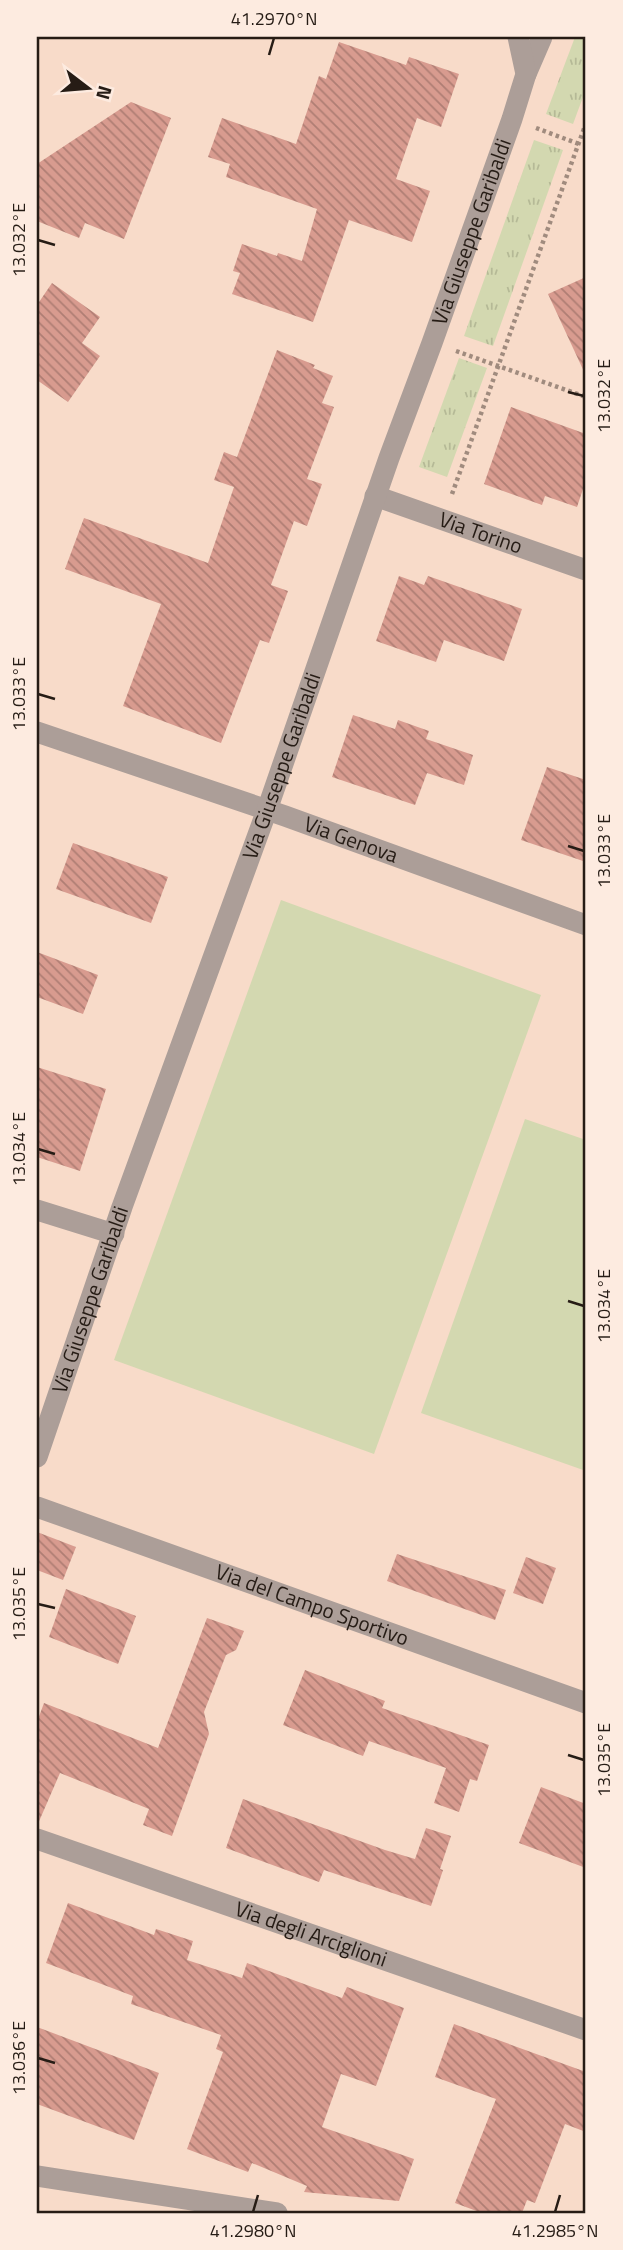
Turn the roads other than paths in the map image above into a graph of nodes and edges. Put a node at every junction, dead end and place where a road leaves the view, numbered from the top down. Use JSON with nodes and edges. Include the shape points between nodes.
{"nodes":[{"id":1,"x":518,"y":37,"type":"edge"},
{"id":2,"x":542,"y":37,"type":"edge"},
{"id":3,"x":526,"y":74,"type":"junction"},
{"id":4,"x":375,"y":496,"type":"junction"},
{"id":5,"x":586,"y":570,"type":"edge"},
{"id":6,"x":37,"y":732,"type":"edge"},
{"id":7,"x":267,"y":810,"type":"junction"},
{"id":8,"x":586,"y":925,"type":"edge"},
{"id":9,"x":37,"y":1210,"type":"edge"},
{"id":10,"x":114,"y":1234,"type":"junction"},
{"id":11,"x":37,"y":1457,"type":"edge"},
{"id":12,"x":37,"y":1507,"type":"edge"},
{"id":13,"x":586,"y":1703,"type":"edge"},
{"id":14,"x":37,"y":1839,"type":"edge"},
{"id":15,"x":586,"y":2030,"type":"edge"},
{"id":16,"x":37,"y":2176,"type":"edge"},
{"id":17,"x":277,"y":2213,"type":"edge"}],
"edges":[{"from":1,"to":3,"type":"street","name":"Via Giuseppe Garibaldi"},
{"from":2,"to":3,"type":"street","name":"Via Giuseppe Garibaldi"},
{"from":3,"to":4,"type":"street","name":"Via Giuseppe Garibaldi"},
{"from":4,"to":5,"type":"street","name":"Via Torino"},
{"from":4,"to":7,"type":"street","name":"Via Giuseppe Garibaldi"},
{"from":6,"to":7,"type":"street","name":"Via Genova"},
{"from":7,"to":8,"type":"street","name":"Via Genova"},
{"from":7,"to":10,"type":"street","name":"Via Giuseppe Garibaldi"},
{"from":9,"to":10,"type":"street"},
{"from":10,"to":11,"type":"street","name":"Via Giuseppe Garibaldi"},
{"from":12,"to":13,"type":"street","name":"Via del Campo Sportivo"},
{"from":14,"to":15,"type":"street","name":"Via degli Arciglioni"},
{"from":16,"to":17,"type":"street"}]}
